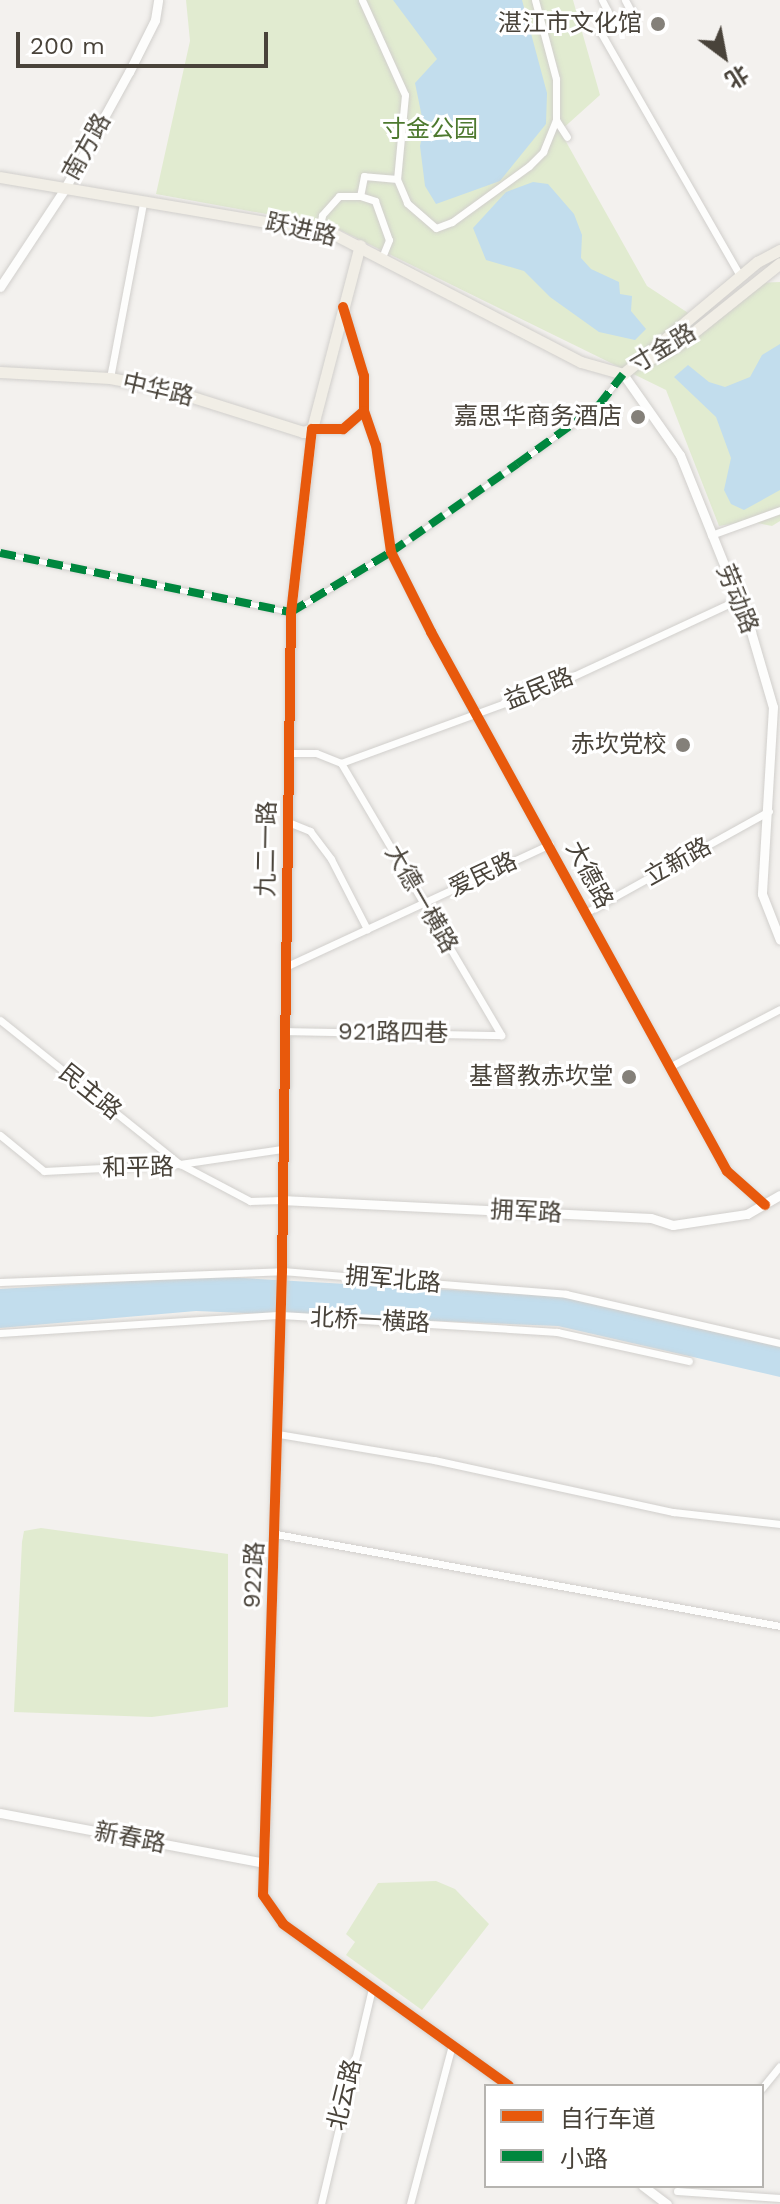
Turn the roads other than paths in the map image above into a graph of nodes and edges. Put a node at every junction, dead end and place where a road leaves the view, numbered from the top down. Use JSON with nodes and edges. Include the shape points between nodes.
{"nodes":[{"id":1,"x":158,"y":0,"type":"edge"},
{"id":2,"x":362,"y":0,"type":"edge"},
{"id":3,"x":535,"y":0,"type":"edge"},
{"id":4,"x":602,"y":0,"type":"edge"},
{"id":5,"x":625,"y":0,"type":"edge"},
{"id":6,"x":615,"y":25,"type":"junction"},
{"id":7,"x":556,"y":120,"type":"junction"},
{"id":8,"x":567,"y":137,"type":"dead end"},
{"id":9,"x":0,"y":177,"type":"edge"},
{"id":10,"x":397,"y":179,"type":"junction"},
{"id":11,"x":64,"y":190,"type":"junction"},
{"id":12,"x":360,"y":196,"type":"junction"},
{"id":13,"x":143,"y":203,"type":"junction"},
{"id":14,"x":319,"y":231,"type":"junction"},
{"id":15,"x":360,"y":245,"type":"junction"},
{"id":16,"x":780,"y":250,"type":"edge"},
{"id":17,"x":382,"y":257,"type":"junction"},
{"id":18,"x":780,"y":263,"type":"edge"},
{"id":19,"x":767,"y":270,"type":"junction"},
{"id":20,"x":741,"y":277,"type":"junction"},
{"id":21,"x":780,"y":278,"type":"edge"},
{"id":22,"x":0,"y":287,"type":"edge"},
{"id":23,"x":343,"y":307,"type":"junction"},
{"id":24,"x":0,"y":372,"type":"edge"},
{"id":25,"x":623,"y":374,"type":"junction"},
{"id":26,"x":110,"y":378,"type":"junction"},
{"id":27,"x":364,"y":411,"type":"junction"},
{"id":28,"x":312,"y":429,"type":"junction"},
{"id":29,"x":780,"y":510,"type":"edge"},
{"id":30,"x":711,"y":535,"type":"junction"},
{"id":31,"x":391,"y":552,"type":"junction"},
{"id":32,"x":0,"y":553,"type":"edge"},
{"id":33,"x":737,"y":600,"type":"junction"},
{"id":34,"x":291,"y":612,"type":"junction"},
{"id":35,"x":476,"y":714,"type":"junction"},
{"id":36,"x":289,"y":753,"type":"junction"},
{"id":37,"x":341,"y":763,"type":"junction"},
{"id":38,"x":769,"y":811,"type":"junction"},
{"id":39,"x":288,"y":822,"type":"junction"},
{"id":40,"x":550,"y":844,"type":"junction"},
{"id":41,"x":423,"y":902,"type":"junction"},
{"id":42,"x":587,"y":912,"type":"junction"},
{"id":43,"x":367,"y":929,"type":"junction"},
{"id":44,"x":780,"y":940,"type":"edge"},
{"id":45,"x":285,"y":967,"type":"junction"},
{"id":46,"x":780,"y":1009,"type":"edge"},
{"id":47,"x":0,"y":1020,"type":"edge"},
{"id":48,"x":284,"y":1031,"type":"junction"},
{"id":49,"x":501,"y":1035,"type":"joint"},
{"id":50,"x":669,"y":1067,"type":"junction"},
{"id":51,"x":0,"y":1135,"type":"edge"},
{"id":52,"x":282,"y":1149,"type":"junction"},
{"id":53,"x":180,"y":1164,"type":"junction"},
{"id":54,"x":780,"y":1195,"type":"edge"},
{"id":55,"x":281,"y":1200,"type":"junction"},
{"id":56,"x":765,"y":1205,"type":"junction"},
{"id":57,"x":282,"y":1271,"type":"junction"},
{"id":58,"x":0,"y":1282,"type":"edge"},
{"id":59,"x":281,"y":1315,"type":"junction"},
{"id":60,"x":0,"y":1333,"type":"edge"},
{"id":61,"x":780,"y":1343,"type":"edge"},
{"id":62,"x":689,"y":1361,"type":"dead end"},
{"id":63,"x":278,"y":1434,"type":"junction"},
{"id":64,"x":780,"y":1524,"type":"edge"},
{"id":65,"x":276,"y":1534,"type":"junction"},
{"id":66,"x":780,"y":1626,"type":"edge"},
{"id":67,"x":0,"y":1813,"type":"edge"},
{"id":68,"x":260,"y":1862,"type":"junction"},
{"id":69,"x":372,"y":1988,"type":"junction"},
{"id":70,"x":452,"y":2045,"type":"junction"},
{"id":71,"x":780,"y":2066,"type":"edge"},
{"id":72,"x":506,"y":2084,"type":"edge"},
{"id":73,"x":764,"y":2086,"type":"edge"},
{"id":74,"x":646,"y":2188,"type":"edge"},
{"id":75,"x":679,"y":2189,"type":"edge"},
{"id":76,"x":780,"y":2198,"type":"edge"},
{"id":77,"x":321,"y":2204,"type":"edge"},
{"id":78,"x":410,"y":2204,"type":"edge"},
{"id":79,"x":667,"y":2204,"type":"edge"}],
"edges":[{"from":1,"to":11,"type":"street","name":"南方路","via":[[145,42]]},
{"from":2,"to":10,"type":"street","via":[[405,95]]},
{"from":3,"to":7,"type":"street","via":[[556,79]]},
{"from":4,"to":6,"type":"street"},
{"from":5,"to":6,"type":"street","via":[[633,15]]},
{"from":6,"to":20,"type":"street","via":[[601,33]]},
{"from":7,"to":8,"type":"street"},
{"from":7,"to":10,"type":"street","via":[[543,152],[529,166],[436,228],[407,203]]},
{"from":9,"to":11,"type":"main road","name":"跃进路"},
{"from":10,"to":12,"type":"street","via":[[364,176]]},
{"from":11,"to":13,"type":"main road","name":"跃进路"},
{"from":11,"to":22,"type":"street","name":"南方路"},
{"from":12,"to":14,"type":"street","via":[[339,196],[322,215]]},
{"from":12,"to":17,"type":"street","via":[[375,201],[389,240]]},
{"from":13,"to":14,"type":"main road","name":"跃进路"},
{"from":13,"to":26,"type":"street"},
{"from":14,"to":15,"type":"main road","name":"跃进路"},
{"from":15,"to":17,"type":"main road","name":"跃进路"},
{"from":15,"to":23,"type":"main road","name":"九二一路"},
{"from":16,"to":20,"type":"main road","name":"寸金路"},
{"from":17,"to":25,"type":"main road","name":"跃进路","via":[[581,362]]},
{"from":18,"to":19,"type":"main road","name":"寸金路"},
{"from":19,"to":21,"type":"street"},
{"from":19,"to":25,"type":"main road","name":"寸金路","via":[[679,344]]},
{"from":20,"to":25,"type":"main road","name":"寸金路"},
{"from":23,"to":27,"type":"street","name":"大德路","via":[[364,376]]},
{"from":23,"to":28,"type":"main road","name":"九二一路"},
{"from":24,"to":26,"type":"main road","name":"中华路"},
{"from":25,"to":30,"type":"street","name":"劳动路","via":[[680,455]]},
{"from":25,"to":31,"type":"street","via":[[599,405]]},
{"from":26,"to":28,"type":"main road","name":"中华路","via":[[167,389],[303,432]]},
{"from":27,"to":28,"type":"street","via":[[343,429]]},
{"from":27,"to":31,"type":"street","name":"大德路","via":[[376,445]]},
{"from":28,"to":34,"type":"street","name":"九二一路"},
{"from":29,"to":30,"type":"street"},
{"from":30,"to":33,"type":"street","name":"劳动路"},
{"from":31,"to":34,"type":"street"},
{"from":31,"to":35,"type":"street","name":"大德路"},
{"from":32,"to":34,"type":"street"},
{"from":33,"to":35,"type":"street","name":"益民路","via":[[554,685]]},
{"from":33,"to":38,"type":"street","name":"劳动路","via":[[773,707]]},
{"from":34,"to":36,"type":"street","name":"九二一路"},
{"from":35,"to":37,"type":"street","name":"益民路"},
{"from":35,"to":40,"type":"street","name":"大德路"},
{"from":36,"to":37,"type":"street","via":[[316,753]]},
{"from":36,"to":39,"type":"street","name":"九二一路"},
{"from":37,"to":41,"type":"street","name":"大德一横路"},
{"from":38,"to":42,"type":"street","name":"立新路"},
{"from":38,"to":44,"type":"street","name":"劳动路","via":[[762,894]]},
{"from":39,"to":43,"type":"street","via":[[310,831],[331,859]]},
{"from":39,"to":45,"type":"street","name":"九二一路"},
{"from":40,"to":41,"type":"street","name":"爱民路"},
{"from":40,"to":42,"type":"street","name":"大德路"},
{"from":41,"to":43,"type":"street","name":"爱民路"},
{"from":41,"to":49,"type":"street","name":"大德一横路"},
{"from":42,"to":50,"type":"street","name":"大德路"},
{"from":43,"to":45,"type":"street","name":"爱民路"},
{"from":45,"to":48,"type":"street","name":"九二一路"},
{"from":46,"to":50,"type":"street"},
{"from":47,"to":53,"type":"street","name":"民主路"},
{"from":48,"to":49,"type":"street","name":"921路四巷"},
{"from":48,"to":52,"type":"street","name":"九二一路"},
{"from":50,"to":56,"type":"street","name":"大德路","via":[[727,1171]]},
{"from":51,"to":53,"type":"street","name":"和平路","via":[[44,1171]]},
{"from":52,"to":53,"type":"street"},
{"from":52,"to":55,"type":"street","name":"九二一路"},
{"from":53,"to":55,"type":"street","name":"和平路","via":[[250,1201]]},
{"from":54,"to":56,"type":"street","name":"拥军路"},
{"from":55,"to":56,"type":"street","name":"拥军路","via":[[651,1218],[673,1225],[747,1214]]},
{"from":55,"to":57,"type":"street","name":"九二一路"},
{"from":57,"to":58,"type":"street","name":"拥军北路"},
{"from":57,"to":59,"type":"street","name":"922路"},
{"from":57,"to":61,"type":"street","name":"拥军北路","via":[[566,1294]]},
{"from":59,"to":60,"type":"street","name":"北桥一横路"},
{"from":59,"to":62,"type":"street","name":"北桥一横路","via":[[557,1332]]},
{"from":59,"to":63,"type":"street","name":"922路"},
{"from":63,"to":64,"type":"street","via":[[434,1460],[673,1512]]},
{"from":63,"to":65,"type":"street","name":"922路"},
{"from":65,"to":66,"type":"street"},
{"from":65,"to":68,"type":"street","name":"922路"},
{"from":67,"to":68,"type":"street","name":"新春路"},
{"from":68,"to":69,"type":"street","name":"922路","via":[[268,1909]]},
{"from":69,"to":70,"type":"street","name":"922路"},
{"from":69,"to":77,"type":"street","name":"北云路"},
{"from":70,"to":72,"type":"street","name":"922路"},
{"from":70,"to":78,"type":"street"},
{"from":71,"to":73,"type":"street"},
{"from":74,"to":79,"type":"street"},
{"from":75,"to":76,"type":"street"},
{"from":75,"to":79,"type":"street"}]}
